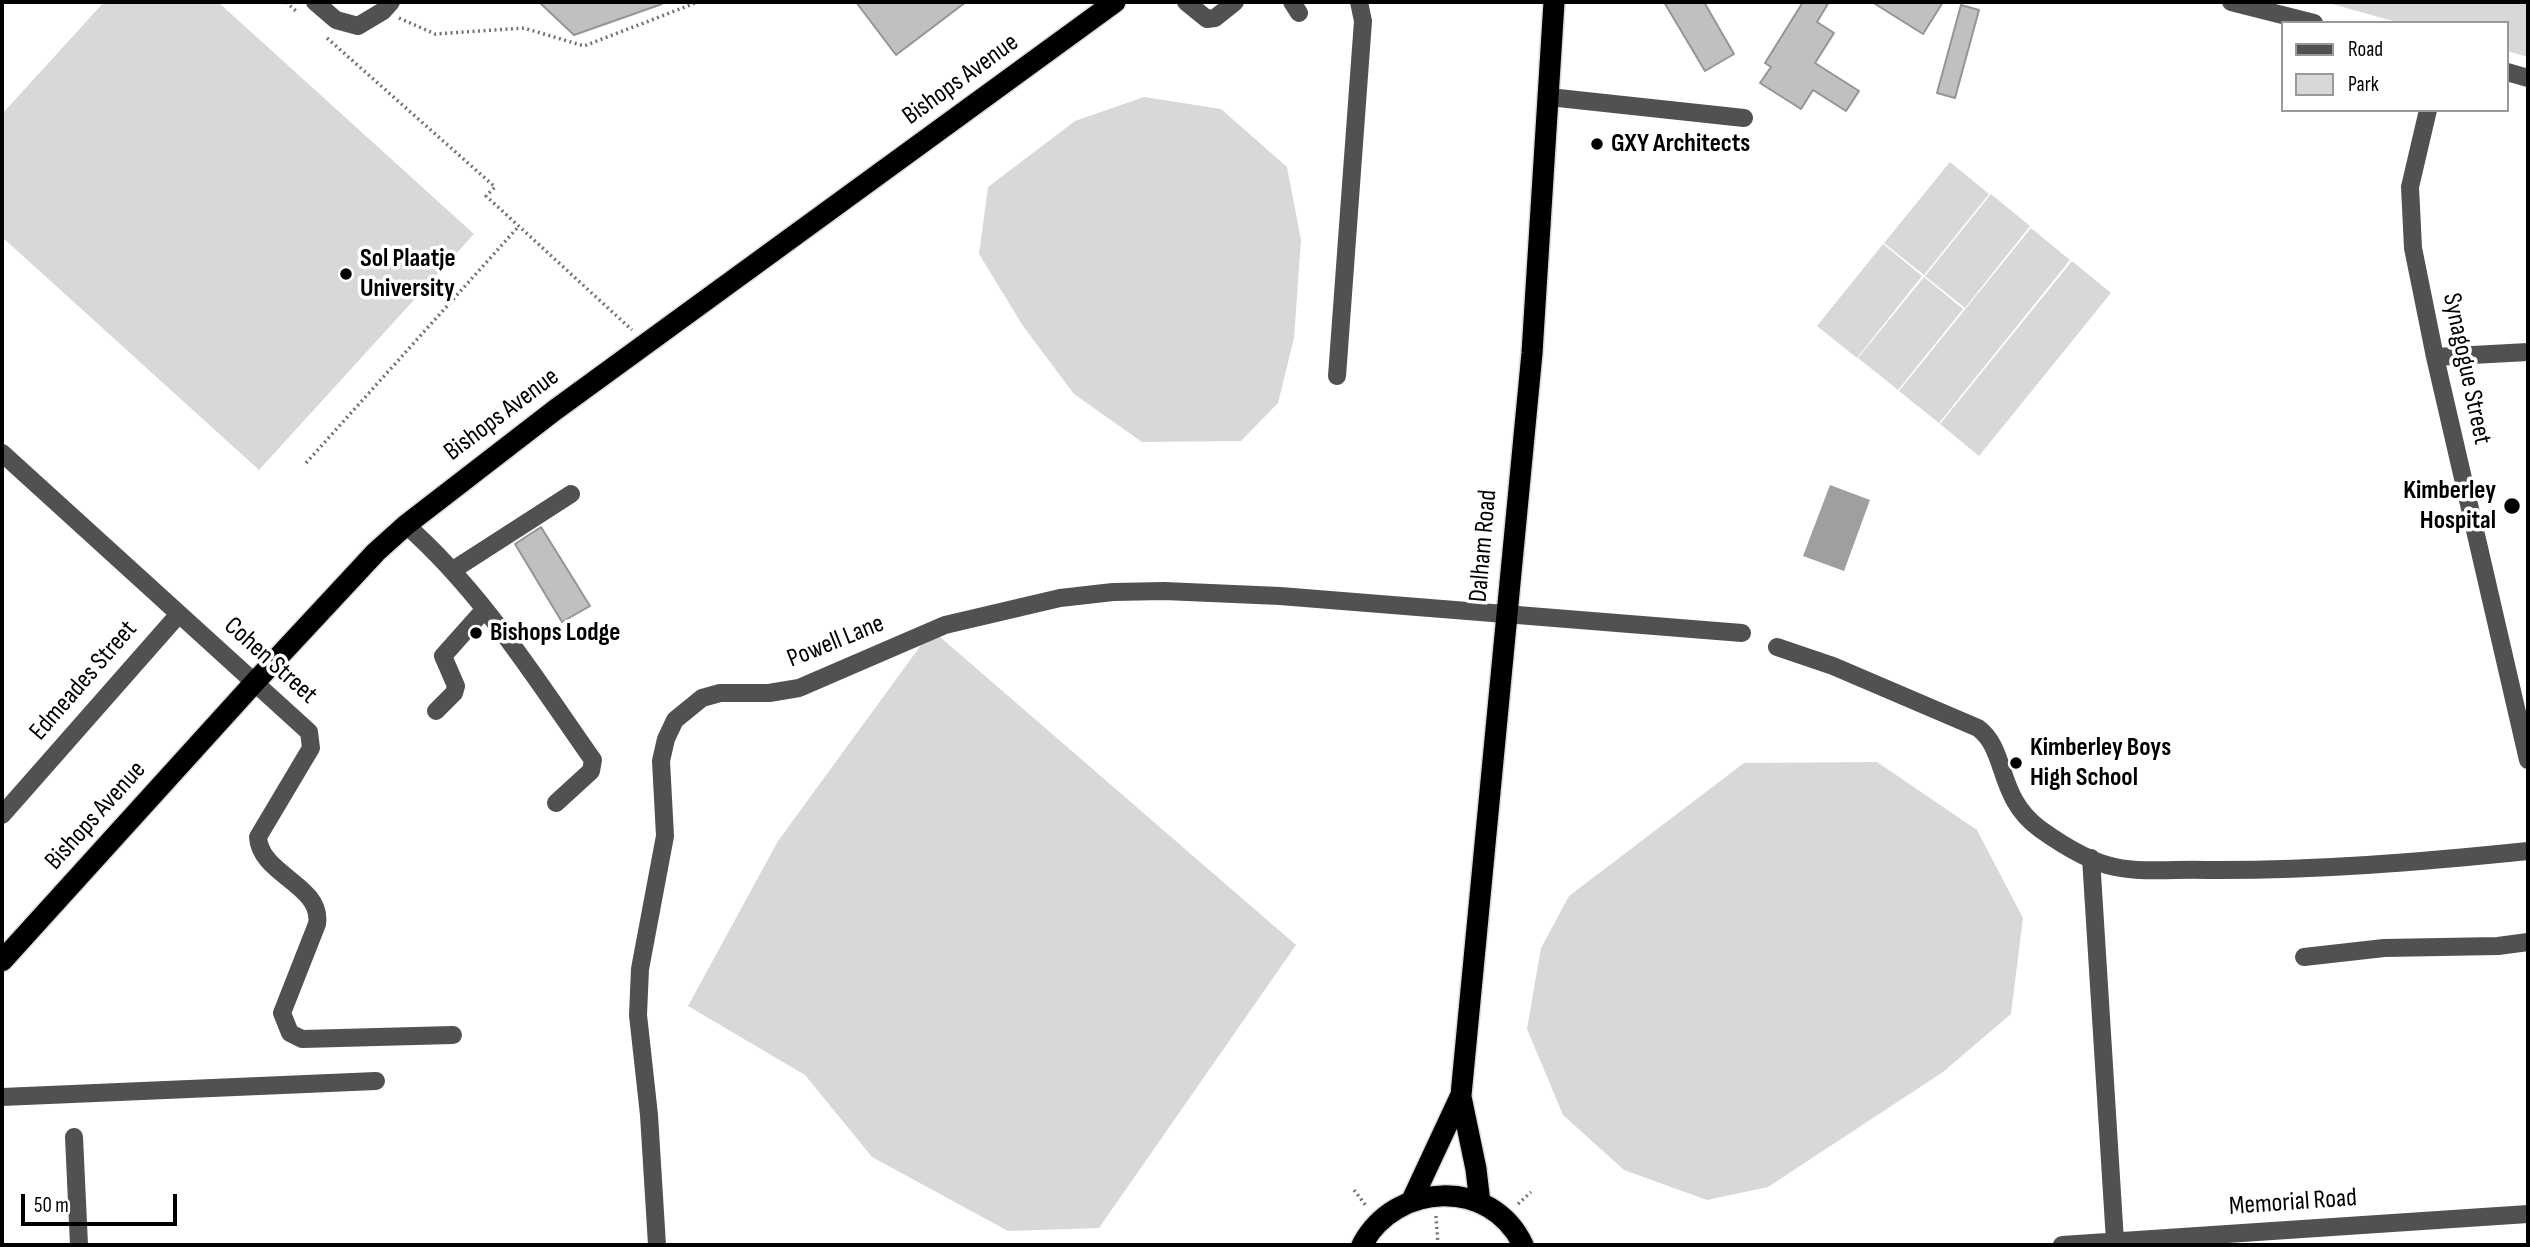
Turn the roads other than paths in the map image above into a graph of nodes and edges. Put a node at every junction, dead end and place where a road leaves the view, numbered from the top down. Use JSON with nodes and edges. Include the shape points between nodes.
{"nodes":[{"id":1,"x":315,"y":2,"type":"edge"},
{"id":2,"x":1115,"y":2,"type":"edge"},
{"id":3,"x":1186,"y":2,"type":"edge"},
{"id":4,"x":1235,"y":2,"type":"edge"},
{"id":5,"x":1359,"y":2,"type":"edge"},
{"id":6,"x":1554,"y":2,"type":"edge"},
{"id":7,"x":2231,"y":2,"type":"edge"},
{"id":8,"x":387,"y":6,"type":"edge"},
{"id":9,"x":2306,"y":21,"type":"edge"},
{"id":10,"x":2509,"y":73,"type":"edge"},
{"id":11,"x":2528,"y":78,"type":"edge"},
{"id":12,"x":1549,"y":97,"type":"junction"},
{"id":13,"x":2428,"y":112,"type":"edge"},
{"id":14,"x":1744,"y":118,"type":"dead end"},
{"id":15,"x":2528,"y":352,"type":"edge"},
{"id":16,"x":2435,"y":357,"type":"junction"},
{"id":17,"x":1337,"y":376,"type":"dead end"},
{"id":18,"x":2,"y":453,"type":"edge"},
{"id":19,"x":571,"y":494,"type":"dead end"},
{"id":20,"x":406,"y":525,"type":"junction"},
{"id":21,"x":453,"y":570,"type":"junction"},
{"id":22,"x":484,"y":610,"type":"junction"},
{"id":23,"x":1506,"y":612,"type":"junction"},
{"id":24,"x":178,"y":614,"type":"junction"},
{"id":25,"x":1742,"y":633,"type":"dead end"},
{"id":26,"x":1777,"y":647,"type":"dead end"},
{"id":27,"x":255,"y":682,"type":"junction"},
{"id":28,"x":436,"y":711,"type":"dead end"},
{"id":29,"x":2528,"y":760,"type":"edge"},
{"id":30,"x":556,"y":803,"type":"dead end"},
{"id":31,"x":2,"y":815,"type":"edge"},
{"id":32,"x":2528,"y":851,"type":"edge"},
{"id":33,"x":2091,"y":858,"type":"junction"},
{"id":34,"x":2528,"y":942,"type":"edge"},
{"id":35,"x":2304,"y":957,"type":"dead end"},
{"id":36,"x":2,"y":961,"type":"edge"},
{"id":37,"x":453,"y":1035,"type":"dead end"},
{"id":38,"x":376,"y":1081,"type":"dead end"},
{"id":39,"x":1461,"y":1095,"type":"junction"},
{"id":40,"x":2,"y":1097,"type":"edge"},
{"id":41,"x":74,"y":1137,"type":"dead end"},
{"id":42,"x":1412,"y":1200,"type":"junction"},
{"id":43,"x":1480,"y":1203,"type":"junction"},
{"id":44,"x":2528,"y":1214,"type":"edge"},
{"id":45,"x":2201,"y":1240,"type":"edge"},
{"id":46,"x":2115,"y":1241,"type":"junction"},
{"id":47,"x":1526,"y":1243,"type":"edge"},
{"id":48,"x":79,"y":1245,"type":"edge"},
{"id":49,"x":657,"y":1245,"type":"edge"},
{"id":50,"x":1362,"y":1245,"type":"edge"},
{"id":51,"x":2062,"y":1245,"type":"edge"}],
"edges":[{"from":1,"to":8,"type":"street","via":[[335,20],[358,26]]},
{"from":2,"to":20,"type":"highway","name":"Bishops Avenue","via":[[646,343]]},
{"from":3,"to":4,"type":"street","via":[[1207,19]]},
{"from":5,"to":17,"type":"street","via":[[1363,21]]},
{"from":6,"to":12,"type":"highway","name":"Dalham Road"},
{"from":7,"to":9,"type":"street"},
{"from":10,"to":11,"type":"street"},
{"from":12,"to":14,"type":"street"},
{"from":12,"to":23,"type":"highway","name":"Dalham Road","via":[[1532,354]]},
{"from":13,"to":16,"type":"street","name":"Synagogue Street","via":[[2410,187],[2409,218]]},
{"from":15,"to":16,"type":"street"},
{"from":16,"to":29,"type":"street","name":"Synagogue Street"},
{"from":18,"to":24,"type":"street","name":"Cohen Street"},
{"from":19,"to":21,"type":"street"},
{"from":20,"to":21,"type":"street"},
{"from":20,"to":27,"type":"highway","name":"Bishops Avenue"},
{"from":21,"to":22,"type":"street"},
{"from":22,"to":28,"type":"street","via":[[443,656],[456,686]]},
{"from":22,"to":30,"type":"street","via":[[593,760],[591,771]]},
{"from":23,"to":25,"type":"street","name":"Powell Lane"},
{"from":23,"to":39,"type":"highway","name":"Dalham Road"},
{"from":23,"to":49,"type":"street","name":"Powell Lane","via":[[1164,591],[1060,598],[926,632],[799,688],[720,693],[687,708],[675,720],[661,761],[665,836],[640,969],[638,1015]]},
{"from":24,"to":27,"type":"street","name":"Cohen Street"},
{"from":24,"to":31,"type":"street","name":"Edmeades Street"},
{"from":26,"to":33,"type":"street","via":[[1978,728],[1991,741],[2020,812]]},
{"from":27,"to":36,"type":"highway","name":"Bishops Avenue"},
{"from":27,"to":37,"type":"street","name":"Cohen Street","via":[[305,727],[311,742],[258,837],[263,856],[318,912],[282,1013],[286,1027],[302,1039]]},
{"from":32,"to":33,"type":"street","via":[[2252,871],[2128,869]]},
{"from":33,"to":46,"type":"street"},
{"from":34,"to":35,"type":"street","via":[[2384,948]]},
{"from":38,"to":40,"type":"street"},
{"from":39,"to":42,"type":"highway","name":"Dalham Road"},
{"from":39,"to":43,"type":"highway","name":"Dalham Road"},
{"from":41,"to":48,"type":"street"},
{"from":42,"to":43,"type":"highway","via":[[1446,1195]]},
{"from":42,"to":50,"type":"highway","via":[[1378,1222]]},
{"from":43,"to":47,"type":"highway","via":[[1504,1218]]},
{"from":44,"to":45,"type":"street","name":"Memorial Road"},
{"from":45,"to":46,"type":"street","name":"Memorial Road"},
{"from":46,"to":51,"type":"street","name":"Memorial Road"}]}
